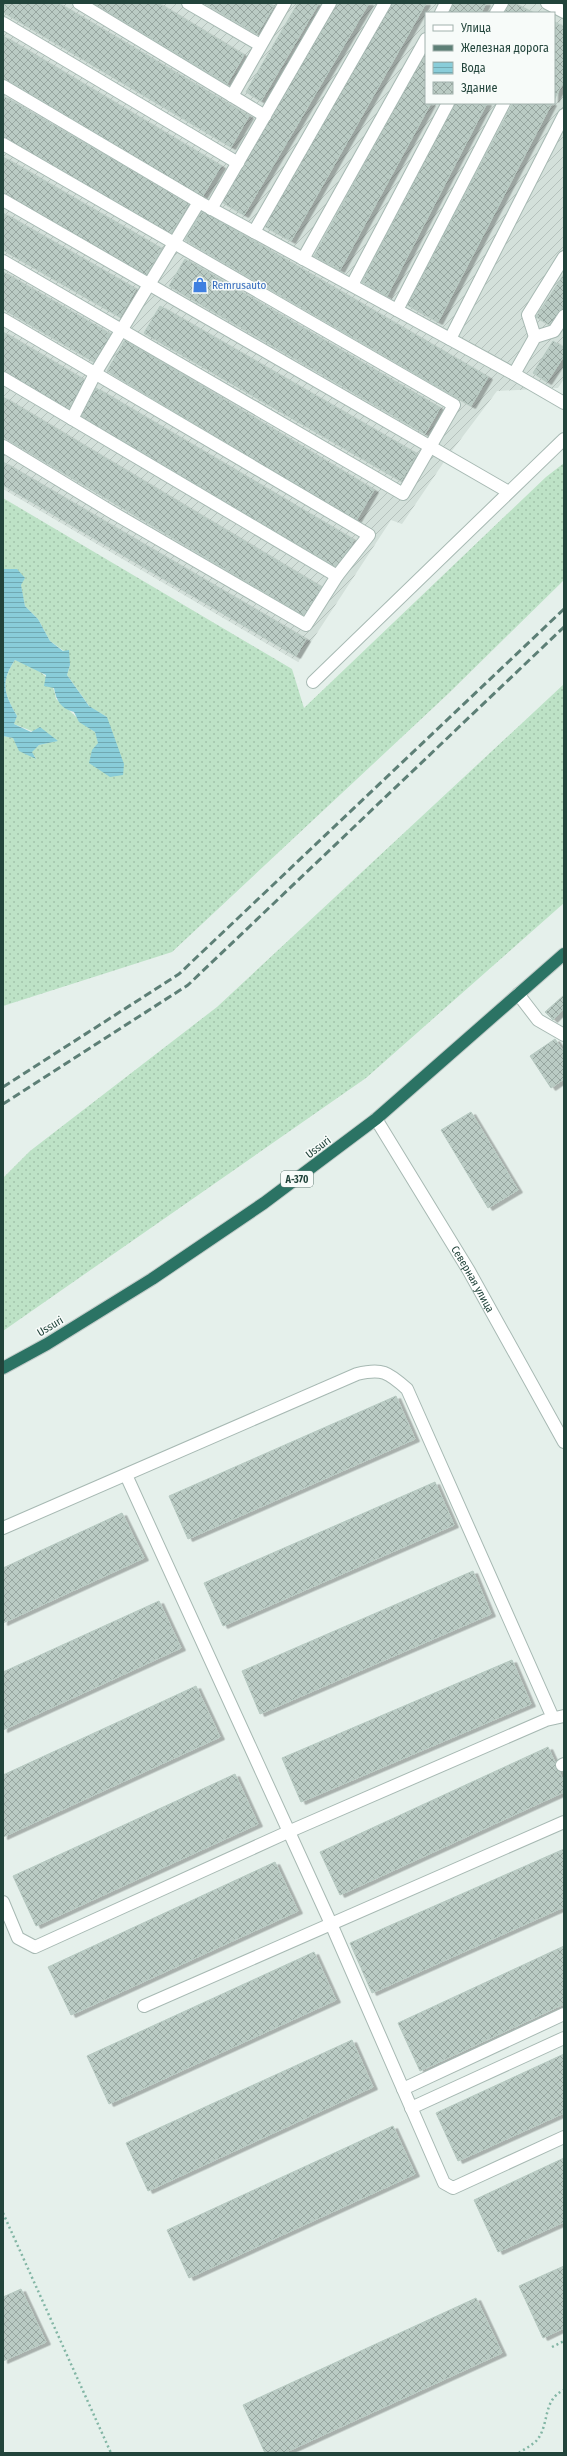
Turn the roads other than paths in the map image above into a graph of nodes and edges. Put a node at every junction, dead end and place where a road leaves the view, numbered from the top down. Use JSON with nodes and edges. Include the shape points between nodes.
{"nodes":[{"id":1,"x":79,"y":3,"type":"edge"},
{"id":2,"x":188,"y":3,"type":"edge"},
{"id":3,"x":285,"y":3,"type":"edge"},
{"id":4,"x":330,"y":3,"type":"edge"},
{"id":5,"x":385,"y":3,"type":"edge"},
{"id":6,"x":446,"y":3,"type":"edge"},
{"id":7,"x":502,"y":3,"type":"edge"},
{"id":8,"x":442,"y":12,"type":"edge"},
{"id":9,"x":497,"y":12,"type":"edge"},
{"id":10,"x":3,"y":23,"type":"edge"},
{"id":11,"x":425,"y":41,"type":"edge"},
{"id":12,"x":260,"y":45,"type":"junction"},
{"id":13,"x":3,"y":86,"type":"edge"},
{"id":14,"x":232,"y":96,"type":"junction"},
{"id":15,"x":447,"y":104,"type":"edge"},
{"id":16,"x":503,"y":104,"type":"edge"},
{"id":17,"x":564,"y":115,"type":"edge"},
{"id":18,"x":265,"y":116,"type":"junction"},
{"id":19,"x":3,"y":144,"type":"edge"},
{"id":20,"x":238,"y":163,"type":"junction"},
{"id":21,"x":3,"y":200,"type":"edge"},
{"id":22,"x":199,"y":202,"type":"junction"},
{"id":23,"x":211,"y":209,"type":"junction"},
{"id":24,"x":254,"y":232,"type":"junction"},
{"id":25,"x":174,"y":243,"type":"junction"},
{"id":26,"x":564,"y":257,"type":"edge"},
{"id":27,"x":303,"y":259,"type":"junction"},
{"id":28,"x":3,"y":261,"type":"edge"},
{"id":29,"x":150,"y":283,"type":"junction"},
{"id":30,"x":352,"y":285,"type":"junction"},
{"id":31,"x":397,"y":310,"type":"junction"},
{"id":32,"x":564,"y":316,"type":"edge"},
{"id":33,"x":3,"y":319,"type":"edge"},
{"id":34,"x":122,"y":330,"type":"junction"},
{"id":35,"x":535,"y":337,"type":"junction"},
{"id":36,"x":450,"y":339,"type":"junction"},
{"id":37,"x":96,"y":372,"type":"junction"},
{"id":38,"x":514,"y":374,"type":"junction"},
{"id":39,"x":3,"y":378,"type":"edge"},
{"id":40,"x":564,"y":403,"type":"edge"},
{"id":41,"x":72,"y":419,"type":"junction"},
{"id":42,"x":564,"y":439,"type":"edge"},
{"id":43,"x":3,"y":446,"type":"edge"},
{"id":44,"x":431,"y":446,"type":"junction"},
{"id":45,"x":507,"y":491,"type":"junction"},
{"id":46,"x":337,"y":576,"type":"junction"},
{"id":47,"x":313,"y":682,"type":"dead end"},
{"id":48,"x":564,"y":954,"type":"edge"},
{"id":49,"x":518,"y":994,"type":"junction"},
{"id":50,"x":564,"y":1035,"type":"edge"},
{"id":51,"x":376,"y":1119,"type":"junction"},
{"id":52,"x":3,"y":1368,"type":"edge"},
{"id":53,"x":564,"y":1442,"type":"edge"},
{"id":54,"x":126,"y":1475,"type":"junction"},
{"id":55,"x":3,"y":1528,"type":"edge"},
{"id":56,"x":558,"y":1717,"type":"edge"},
{"id":57,"x":564,"y":1822,"type":"edge"},
{"id":58,"x":288,"y":1832,"type":"junction"},
{"id":59,"x":3,"y":1902,"type":"edge"},
{"id":60,"x":332,"y":1926,"type":"junction"},
{"id":61,"x":144,"y":2006,"type":"dead end"},
{"id":62,"x":564,"y":2014,"type":"edge"},
{"id":63,"x":564,"y":2038,"type":"edge"},
{"id":64,"x":403,"y":2089,"type":"junction"},
{"id":65,"x":411,"y":2108,"type":"junction"},
{"id":66,"x":564,"y":2137,"type":"edge"}],
"edges":[{"from":1,"to":14,"type":"street"},
{"from":2,"to":12,"type":"street"},
{"from":3,"to":12,"type":"street"},
{"from":4,"to":18,"type":"street"},
{"from":5,"to":24,"type":"street"},
{"from":6,"to":8,"type":"street"},
{"from":7,"to":9,"type":"street"},
{"from":10,"to":20,"type":"street"},
{"from":11,"to":27,"type":"street"},
{"from":12,"to":14,"type":"street"},
{"from":13,"to":22,"type":"street"},
{"from":14,"to":18,"type":"street"},
{"from":15,"to":30,"type":"street"},
{"from":16,"to":31,"type":"street"},
{"from":17,"to":36,"type":"street"},
{"from":18,"to":20,"type":"street"},
{"from":19,"to":25,"type":"street"},
{"from":20,"to":23,"type":"street"},
{"from":21,"to":29,"type":"street"},
{"from":22,"to":23,"type":"street"},
{"from":22,"to":25,"type":"street"},
{"from":23,"to":24,"type":"street"},
{"from":24,"to":27,"type":"street"},
{"from":25,"to":29,"type":"street"},
{"from":25,"to":44,"type":"street","via":[[454,405]]},
{"from":26,"to":35,"type":"street","via":[[528,315]]},
{"from":27,"to":30,"type":"street"},
{"from":28,"to":34,"type":"street"},
{"from":29,"to":34,"type":"street"},
{"from":29,"to":44,"type":"street"},
{"from":30,"to":31,"type":"street"},
{"from":31,"to":36,"type":"street"},
{"from":32,"to":35,"type":"street","via":[[554,331]]},
{"from":33,"to":37,"type":"street"},
{"from":34,"to":37,"type":"street"},
{"from":34,"to":44,"type":"street","via":[[403,494]]},
{"from":35,"to":38,"type":"street"},
{"from":36,"to":38,"type":"street"},
{"from":37,"to":41,"type":"street"},
{"from":37,"to":46,"type":"street","via":[[215,446],[369,535]]},
{"from":38,"to":40,"type":"street"},
{"from":39,"to":41,"type":"street"},
{"from":41,"to":46,"type":"street"},
{"from":42,"to":45,"type":"street"},
{"from":43,"to":46,"type":"street","via":[[306,625]]},
{"from":44,"to":45,"type":"street"},
{"from":45,"to":47,"type":"street"},
{"from":48,"to":49,"type":"highway","name":"Ussuri","number":"А-370"},
{"from":49,"to":50,"type":"street","via":[[538,1020]]},
{"from":49,"to":51,"type":"highway","name":"Ussuri","number":"А-370"},
{"from":51,"to":52,"type":"highway","name":"Ussuri","number":"А-370","via":[[264,1203],[152,1279]]},
{"from":51,"to":53,"type":"street","name":"Северная улица","via":[[469,1271]]},
{"from":54,"to":55,"type":"street"},
{"from":54,"to":56,"type":"street","via":[[357,1374],[376,1370],[392,1375],[407,1389]]},
{"from":54,"to":58,"type":"street"},
{"from":56,"to":58,"type":"street"},
{"from":57,"to":60,"type":"street"},
{"from":58,"to":59,"type":"street","via":[[35,1947],[18,1938]]},
{"from":58,"to":60,"type":"street"},
{"from":60,"to":61,"type":"street"},
{"from":60,"to":64,"type":"street"},
{"from":62,"to":64,"type":"street"},
{"from":63,"to":65,"type":"street"},
{"from":64,"to":65,"type":"street"},
{"from":65,"to":66,"type":"street","via":[[444,2183],[453,2188]]}]}
